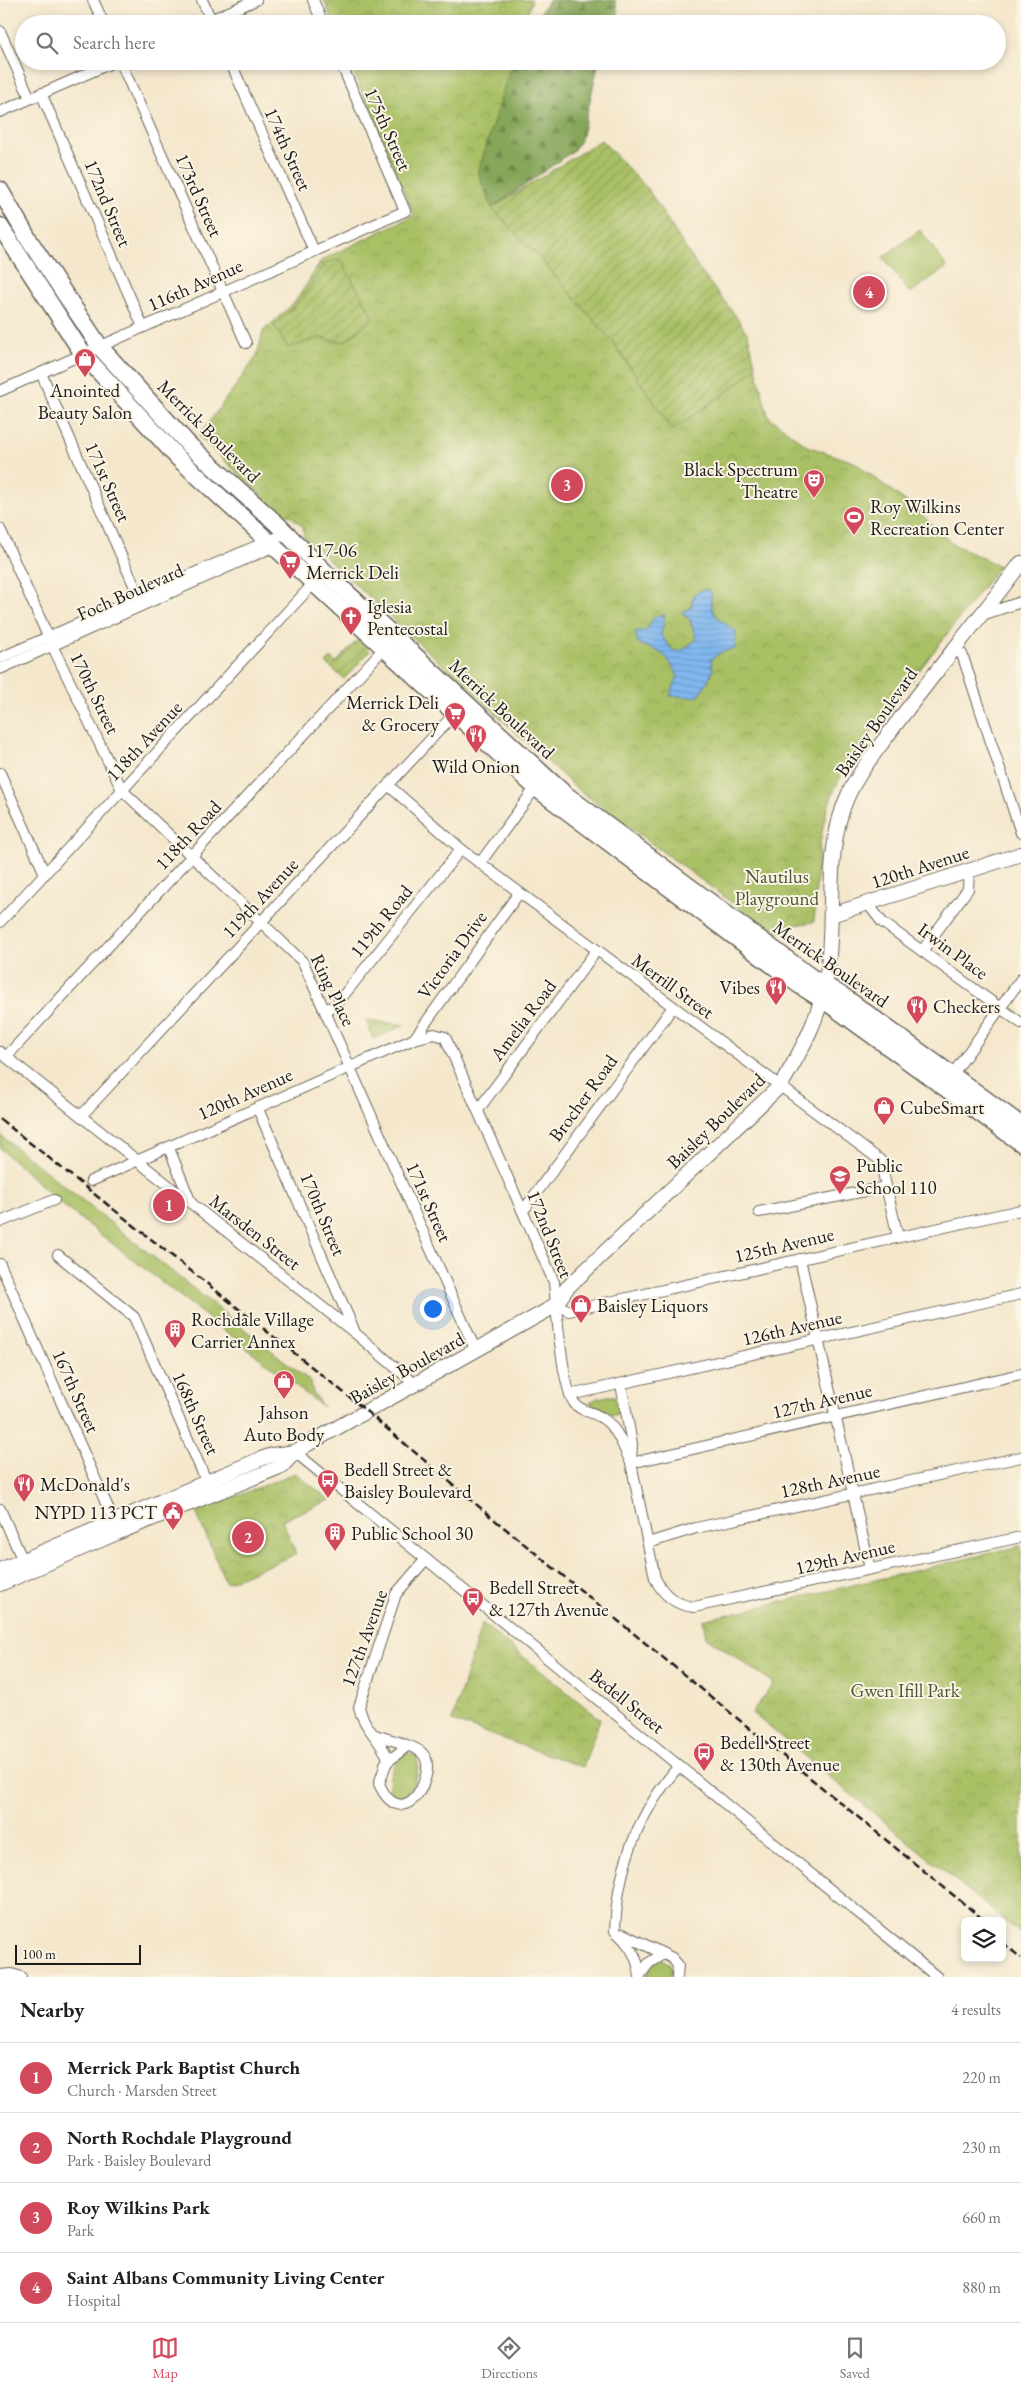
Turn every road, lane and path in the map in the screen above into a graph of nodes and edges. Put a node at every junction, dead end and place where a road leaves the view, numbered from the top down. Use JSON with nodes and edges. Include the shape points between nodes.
{"nodes":[{"id":1,"x":93,"y":0,"type":"edge"},
{"id":2,"x":202,"y":0,"type":"edge"},
{"id":3,"x":256,"y":0,"type":"edge"},
{"id":4,"x":313,"y":0,"type":"edge"},
{"id":5,"x":100,"y":15,"type":"edge"},
{"id":6,"x":206,"y":15,"type":"edge"},
{"id":7,"x":223,"y":15,"type":"edge"},
{"id":8,"x":319,"y":15,"type":"edge"},
{"id":9,"x":0,"y":31,"type":"edge"},
{"id":10,"x":15,"y":64,"type":"edge"},
{"id":11,"x":17,"y":70,"type":"edge"},
{"id":12,"x":95,"y":70,"type":"edge"},
{"id":13,"x":124,"y":70,"type":"edge"},
{"id":14,"x":234,"y":70,"type":"edge"},
{"id":15,"x":344,"y":70,"type":"edge"},
{"id":16,"x":40,"y":93,"type":"junction"},
{"id":17,"x":30,"y":98,"type":"junction"},
{"id":18,"x":0,"y":112,"type":"edge"},
{"id":19,"x":0,"y":190,"type":"edge"},
{"id":20,"x":405,"y":211,"type":"joint"},
{"id":21,"x":0,"y":226,"type":"edge"},
{"id":22,"x":31,"y":243,"type":"junction"},
{"id":23,"x":314,"y":251,"type":"junction"},
{"id":24,"x":17,"y":254,"type":"junction"},
{"id":25,"x":223,"y":292,"type":"junction"},
{"id":26,"x":143,"y":327,"type":"junction"},
{"id":27,"x":246,"y":343,"type":"dead end"},
{"id":28,"x":100,"y":347,"type":"junction"},
{"id":29,"x":83,"y":354,"type":"junction"},
{"id":30,"x":41,"y":373,"type":"junction"},
{"id":31,"x":0,"y":391,"type":"edge"},
{"id":32,"x":0,"y":529,"type":"edge"},
{"id":33,"x":286,"y":533,"type":"junction"},
{"id":34,"x":269,"y":542,"type":"junction"},
{"id":35,"x":1021,"y":563,"type":"edge"},
{"id":36,"x":314,"y":583,"type":"junction"},
{"id":37,"x":141,"y":601,"type":"junction"},
{"id":38,"x":1021,"y":602,"type":"edge"},
{"id":39,"x":982,"y":615,"type":"junction"},
{"id":40,"x":50,"y":641,"type":"junction"},
{"id":41,"x":390,"y":642,"type":"junction"},
{"id":42,"x":953,"y":650,"type":"junction"},
{"id":43,"x":0,"y":658,"type":"edge"},
{"id":44,"x":0,"y":669,"type":"edge"},
{"id":45,"x":460,"y":708,"type":"junction"},
{"id":46,"x":0,"y":773,"type":"edge"},
{"id":47,"x":540,"y":782,"type":"junction"},
{"id":48,"x":388,"y":786,"type":"junction"},
{"id":49,"x":122,"y":790,"type":"junction"},
{"id":50,"x":1021,"y":833,"type":"edge"},
{"id":51,"x":461,"y":849,"type":"junction"},
{"id":52,"x":1021,"y":854,"type":"edge"},
{"id":53,"x":191,"y":857,"type":"junction"},
{"id":54,"x":480,"y":863,"type":"junction"},
{"id":55,"x":968,"y":871,"type":"junction"},
{"id":56,"x":45,"y":874,"type":"junction"},
{"id":57,"x":519,"y":893,"type":"junction"},
{"id":58,"x":868,"y":904,"type":"junction"},
{"id":59,"x":830,"y":915,"type":"junction"},
{"id":60,"x":0,"y":922,"type":"edge"},
{"id":61,"x":262,"y":922,"type":"junction"},
{"id":62,"x":596,"y":951,"type":"junction"},
{"id":63,"x":922,"y":951,"type":"junction"},
{"id":64,"x":1021,"y":978,"type":"edge"},
{"id":65,"x":823,"y":992,"type":"junction"},
{"id":66,"x":672,"y":1007,"type":"junction"},
{"id":67,"x":1000,"y":1007,"type":"junction"},
{"id":68,"x":325,"y":1009,"type":"junction"},
{"id":69,"x":1021,"y":1022,"type":"edge"},
{"id":70,"x":414,"y":1039,"type":"junction"},
{"id":71,"x":3,"y":1054,"type":"edge"},
{"id":72,"x":350,"y":1068,"type":"junction"},
{"id":73,"x":947,"y":1081,"type":"junction"},
{"id":74,"x":781,"y":1085,"type":"junction"},
{"id":75,"x":258,"y":1108,"type":"junction"},
{"id":76,"x":478,"y":1110,"type":"junction"},
{"id":77,"x":81,"y":1116,"type":"junction"},
{"id":78,"x":1021,"y":1125,"type":"edge"},
{"id":79,"x":1021,"y":1143,"type":"edge"},
{"id":80,"x":169,"y":1148,"type":"junction"},
{"id":81,"x":138,"y":1161,"type":"junction"},
{"id":82,"x":91,"y":1181,"type":"dead end"},
{"id":83,"x":886,"y":1188,"type":"junction"},
{"id":84,"x":54,"y":1200,"type":"dead end"},
{"id":85,"x":191,"y":1204,"type":"junction"},
{"id":86,"x":1021,"y":1210,"type":"edge"},
{"id":87,"x":522,"y":1211,"type":"junction"},
{"id":88,"x":759,"y":1212,"type":"dead end"},
{"id":89,"x":0,"y":1222,"type":"edge"},
{"id":90,"x":898,"y":1237,"type":"junction"},
{"id":91,"x":58,"y":1255,"type":"dead end"},
{"id":92,"x":800,"y":1259,"type":"junction"},
{"id":93,"x":0,"y":1264,"type":"edge"},
{"id":94,"x":1021,"y":1294,"type":"edge"},
{"id":95,"x":556,"y":1304,"type":"junction"},
{"id":96,"x":355,"y":1333,"type":"junction"},
{"id":97,"x":818,"y":1340,"type":"junction"},
{"id":98,"x":476,"y":1351,"type":"junction"},
{"id":99,"x":1021,"y":1374,"type":"edge"},
{"id":100,"x":621,"y":1384,"type":"junction"},
{"id":101,"x":416,"y":1385,"type":"junction"},
{"id":102,"x":570,"y":1395,"type":"junction"},
{"id":103,"x":835,"y":1416,"type":"junction"},
{"id":104,"x":295,"y":1452,"type":"junction"},
{"id":105,"x":1021,"y":1457,"type":"edge"},
{"id":106,"x":631,"y":1463,"type":"junction"},
{"id":107,"x":210,"y":1489,"type":"junction"},
{"id":108,"x":853,"y":1494,"type":"junction"},
{"id":109,"x":0,"y":1509,"type":"edge"},
{"id":110,"x":117,"y":1527,"type":"junction"},
{"id":111,"x":1021,"y":1537,"type":"edge"},
{"id":112,"x":648,"y":1543,"type":"junction"},
{"id":113,"x":426,"y":1559,"type":"junction"},
{"id":114,"x":25,"y":1566,"type":"junction"},
{"id":115,"x":870,"y":1569,"type":"junction"},
{"id":116,"x":0,"y":1570,"type":"edge"},
{"id":117,"x":0,"y":1584,"type":"edge"},
{"id":118,"x":374,"y":1734,"type":"junction"},
{"id":119,"x":407,"y":1746,"type":"junction"},
{"id":120,"x":385,"y":1764,"type":"junction"},
{"id":121,"x":679,"y":1766,"type":"junction"},
{"id":122,"x":615,"y":1931,"type":"junction"},
{"id":123,"x":663,"y":1954,"type":"junction"},
{"id":124,"x":0,"y":1975,"type":"edge"},
{"id":125,"x":640,"y":1976,"type":"edge"},
{"id":126,"x":21,"y":1977,"type":"edge"},
{"id":127,"x":677,"y":1977,"type":"edge"},
{"id":128,"x":937,"y":1977,"type":"edge"}],
"edges":[{"from":1,"to":5,"type":"street"},
{"from":2,"to":6,"type":"street"},
{"from":3,"to":7,"type":"street"},
{"from":4,"to":8,"type":"street"},
{"from":9,"to":10,"type":"street"},
{"from":11,"to":17,"type":"street"},
{"from":12,"to":16,"type":"street"},
{"from":13,"to":25,"type":"street","name":"173rd Street"},
{"from":14,"to":23,"type":"street","name":"174th Street"},
{"from":15,"to":20,"type":"street","name":"175th Street"},
{"from":16,"to":17,"type":"street"},
{"from":16,"to":26,"type":"street","name":"172nd Street"},
{"from":17,"to":18,"type":"street"},
{"from":19,"to":22,"type":"main road","name":"Merrick Boulevard"},
{"from":20,"to":23,"type":"street","name":"116th Avenue"},
{"from":21,"to":24,"type":"main road","name":"Merrick Boulevard"},
{"from":22,"to":24,"type":"main road"},
{"from":22,"to":28,"type":"main road","name":"Merrick Boulevard"},
{"from":23,"to":25,"type":"street","name":"116th Avenue"},
{"from":24,"to":29,"type":"main road","name":"Merrick Boulevard"},
{"from":25,"to":26,"type":"street","name":"116th Avenue"},
{"from":25,"to":27,"type":"street","name":"173rd Street"},
{"from":26,"to":28,"type":"street","name":"116th Avenue"},
{"from":28,"to":29,"type":"street","name":"116th Avenue"},
{"from":28,"to":33,"type":"main road","name":"Merrick Boulevard","via":[[189,445]]},
{"from":29,"to":30,"type":"street","name":"116th Avenue"},
{"from":29,"to":34,"type":"main road","name":"Merrick Boulevard","via":[[178,458]]},
{"from":30,"to":31,"type":"street","name":"116th Avenue"},
{"from":30,"to":37,"type":"street","name":"171st Street"},
{"from":32,"to":40,"type":"street","name":"170th Street"},
{"from":33,"to":34,"type":"street","name":"Foch Boulevard"},
{"from":33,"to":41,"type":"main road","name":"Merrick Boulevard"},
{"from":34,"to":36,"type":"main road","name":"Merrick Boulevard"},
{"from":34,"to":37,"type":"street","name":"Foch Boulevard","via":[[258,543]]},
{"from":35,"to":39,"type":"main road","name":"Baisley Boulevard"},
{"from":36,"to":41,"type":"main road","name":"Merrick Boulevard"},
{"from":36,"to":49,"type":"street","name":"118th Avenue"},
{"from":37,"to":40,"type":"street","name":"Foch Boulevard"},
{"from":38,"to":39,"type":"street"},
{"from":39,"to":42,"type":"main road","name":"Baisley Boulevard"},
{"from":40,"to":43,"type":"street","name":"Foch Boulevard"},
{"from":40,"to":44,"type":"street","name":"Foch Boulevard"},
{"from":40,"to":49,"type":"street","name":"170th Street"},
{"from":41,"to":45,"type":"main road","name":"Merrick Boulevard"},
{"from":41,"to":53,"type":"street","name":"118th Road"},
{"from":42,"to":50,"type":"street","via":[[962,654]]},
{"from":42,"to":59,"type":"main road","name":"Baisley Boulevard","via":[[854,782],[842,809],[837,834]]},
{"from":45,"to":47,"type":"main road","name":"Merrick Boulevard"},
{"from":45,"to":48,"type":"street","name":"119th Avenue"},
{"from":46,"to":56,"type":"street"},
{"from":47,"to":54,"type":"street"},
{"from":47,"to":65,"type":"main road","name":"Merrick Boulevard","via":[[565,794]]},
{"from":48,"to":51,"type":"street","name":"Merrill Street"},
{"from":48,"to":61,"type":"street","name":"119th Avenue"},
{"from":49,"to":53,"type":"street","name":"Ring Place"},
{"from":49,"to":56,"type":"street","name":"118th Avenue"},
{"from":51,"to":54,"type":"street","name":"Merrill Street"},
{"from":51,"to":68,"type":"street","name":"119th Road","via":[[335,1006]]},
{"from":52,"to":55,"type":"main road","name":"120th Avenue"},
{"from":53,"to":61,"type":"street","name":"Ring Place"},
{"from":53,"to":71,"type":"street","name":"118th Road"},
{"from":54,"to":57,"type":"street","name":"Merrill Street"},
{"from":55,"to":58,"type":"main road","name":"120th Avenue"},
{"from":55,"to":63,"type":"street","via":[[968,889]]},
{"from":56,"to":60,"type":"street","name":"118th Avenue"},
{"from":57,"to":62,"type":"street","name":"Merrill Street"},
{"from":57,"to":70,"type":"street","name":"Victoria Drive"},
{"from":58,"to":59,"type":"main road","name":"120th Avenue"},
{"from":58,"to":63,"type":"street","name":"Irwin Place","via":[[882,922]]},
{"from":59,"to":65,"type":"main road","name":"Baisley Boulevard"},
{"from":61,"to":68,"type":"street","name":"Ring Place","via":[[303,962]]},
{"from":61,"to":77,"type":"street","name":"119th Avenue"},
{"from":62,"to":66,"type":"street","name":"Merrill Street"},
{"from":62,"to":76,"type":"street","name":"Amelia Road"},
{"from":63,"to":67,"type":"street","name":"Irwin Place"},
{"from":64,"to":67,"type":"street"},
{"from":65,"to":73,"type":"main road","name":"Merrick Boulevard"},
{"from":65,"to":74,"type":"main road","name":"Baisley Boulevard","via":[[816,1018]]},
{"from":66,"to":74,"type":"street","name":"Merrill Street"},
{"from":66,"to":87,"type":"street","name":"Brocher Road"},
{"from":67,"to":69,"type":"street","name":"Irwin Place"},
{"from":67,"to":73,"type":"street"},
{"from":68,"to":72,"type":"street","name":"Ring Place"},
{"from":70,"to":72,"type":"street","name":"120th Avenue"},
{"from":70,"to":76,"type":"street","name":"172nd Street","via":[[434,1034],[445,1037]]},
{"from":71,"to":77,"type":"street","name":"Marsden Street"},
{"from":72,"to":75,"type":"street","name":"120th Avenue"},
{"from":72,"to":98,"type":"street","name":"171st Street"},
{"from":73,"to":78,"type":"main road","name":"Merrick Boulevard"},
{"from":73,"to":79,"type":"main road","name":"Merrick Boulevard"},
{"from":74,"to":83,"type":"street","name":"Merrill Street","via":[[880,1160]]},
{"from":74,"to":95,"type":"main road","name":"Baisley Boulevard","via":[[567,1288]]},
{"from":75,"to":80,"type":"street","name":"120th Avenue"},
{"from":75,"to":96,"type":"street","name":"170th Street"},
{"from":76,"to":87,"type":"street","name":"172nd Street"},
{"from":77,"to":81,"type":"street","name":"Marsden Street"},
{"from":80,"to":81,"type":"street","name":"120th Avenue"},
{"from":80,"to":85,"type":"street"},
{"from":81,"to":82,"type":"street","name":"120th Avenue"},
{"from":81,"to":85,"type":"street","name":"Marsden Street"},
{"from":83,"to":88,"type":"street"},
{"from":83,"to":90,"type":"street","name":"Merrill Street"},
{"from":84,"to":89,"type":"street"},
{"from":85,"to":96,"type":"street","name":"Marsden Street"},
{"from":86,"to":90,"type":"street","name":"125th Avenue"},
{"from":87,"to":95,"type":"street","name":"172nd Street","via":[[554,1282]]},
{"from":90,"to":92,"type":"street","name":"125th Avenue"},
{"from":91,"to":107,"type":"street","name":"168th Street","via":[[134,1317]]},
{"from":92,"to":95,"type":"street","name":"125th Avenue","via":[[570,1311]]},
{"from":92,"to":97,"type":"street"},
{"from":93,"to":110,"type":"street","name":"167th Street"},
{"from":94,"to":97,"type":"street","name":"126th Avenue"},
{"from":95,"to":98,"type":"main road","name":"Baisley Boulevard"},
{"from":95,"to":102,"type":"street","name":"172nd Street"},
{"from":96,"to":101,"type":"street","name":"Marsden Street"},
{"from":97,"to":100,"type":"street","name":"126th Avenue"},
{"from":97,"to":103,"type":"street"},
{"from":98,"to":101,"type":"main road","name":"Baisley Boulevard"},
{"from":99,"to":103,"type":"street","name":"127th Avenue"},
{"from":100,"to":102,"type":"street","name":"126th Avenue"},
{"from":100,"to":106,"type":"street","via":[[632,1444]]},
{"from":101,"to":104,"type":"main road","name":"Baisley Boulevard"},
{"from":102,"to":106,"type":"street","via":[[579,1408],[612,1425]]},
{"from":103,"to":106,"type":"street","name":"127th Avenue"},
{"from":103,"to":108,"type":"street"},
{"from":104,"to":107,"type":"main road","name":"Baisley Boulevard","via":[[272,1455]]},
{"from":104,"to":113,"type":"street","name":"Bedell Street"},
{"from":105,"to":108,"type":"street","name":"128th Avenue"},
{"from":106,"to":112,"type":"street"},
{"from":107,"to":110,"type":"main road","name":"Baisley Boulevard"},
{"from":108,"to":112,"type":"street","name":"128th Avenue","via":[[696,1528]]},
{"from":108,"to":115,"type":"street"},
{"from":109,"to":114,"type":"street"},
{"from":110,"to":114,"type":"main road","name":"Baisley Boulevard"},
{"from":111,"to":115,"type":"street","name":"129th Avenue"},
{"from":112,"to":115,"type":"street","name":"129th Avenue","via":[[660,1588],[677,1603],[694,1607]]},
{"from":113,"to":118,"type":"street","name":"127th Avenue","via":[[396,1594],[360,1697],[361,1718]]},
{"from":113,"to":121,"type":"street","name":"Bedell Street"},
{"from":114,"to":116,"type":"main road","name":"Baisley Boulevard"},
{"from":114,"to":117,"type":"main road","name":"Baisley Boulevard"},
{"from":118,"to":119,"type":"street","name":"127th Avenue"},
{"from":118,"to":120,"type":"street","name":"127th Avenue","via":[[388,1758]]},
{"from":119,"to":120,"type":"street"},
{"from":119,"to":120,"type":"street","name":"127th Avenue","via":[[425,1755],[428,1764],[418,1796],[412,1802],[390,1802],[383,1793],[379,1784]]},
{"from":121,"to":122,"type":"street","via":[[657,1792],[633,1837],[620,1881]]},
{"from":121,"to":128,"type":"street","name":"Bedell Street"},
{"from":122,"to":123,"type":"street"},
{"from":122,"to":125,"type":"street","via":[[631,1947]]},
{"from":123,"to":125,"type":"street","via":[[649,1962]]},
{"from":123,"to":127,"type":"street","via":[[678,1965]]},
{"from":124,"to":126,"type":"street"}]}
